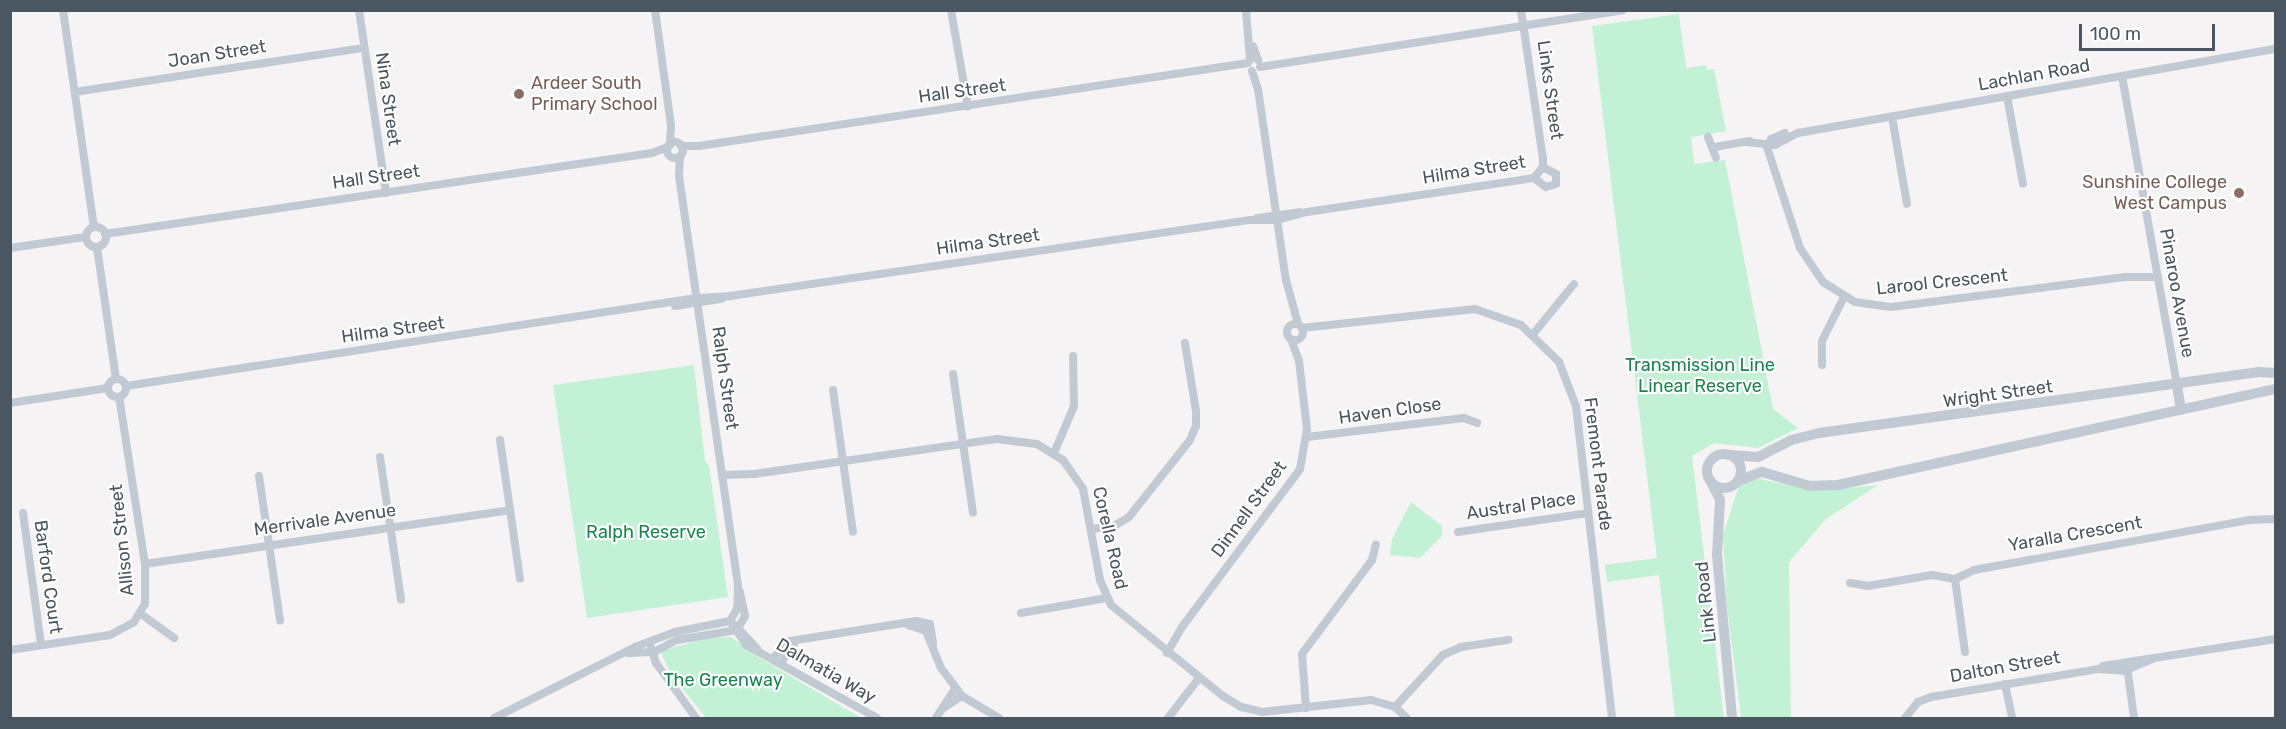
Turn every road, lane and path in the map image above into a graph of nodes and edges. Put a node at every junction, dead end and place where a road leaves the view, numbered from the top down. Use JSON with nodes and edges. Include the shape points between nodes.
{"nodes":[{"id":1,"x":63,"y":10,"type":"edge"},
{"id":2,"x":359,"y":10,"type":"edge"},
{"id":3,"x":655,"y":10,"type":"edge"},
{"id":4,"x":951,"y":10,"type":"edge"},
{"id":5,"x":1246,"y":10,"type":"edge"},
{"id":6,"x":1521,"y":10,"type":"edge"},
{"id":7,"x":1623,"y":10,"type":"edge"},
{"id":8,"x":1523,"y":25,"type":"junction"},
{"id":9,"x":364,"y":48,"type":"junction"},
{"id":10,"x":2276,"y":49,"type":"edge"},
{"id":11,"x":1254,"y":65,"type":"junction"},
{"id":12,"x":2122,"y":76,"type":"junction"},
{"id":13,"x":75,"y":92,"type":"junction"},
{"id":14,"x":2007,"y":96,"type":"junction"},
{"id":15,"x":965,"y":108,"type":"junction"},
{"id":16,"x":1892,"y":117,"type":"junction"},
{"id":17,"x":1708,"y":136,"type":"dead end"},
{"id":18,"x":1770,"y":143,"type":"junction"},
{"id":19,"x":1715,"y":147,"type":"junction"},
{"id":20,"x":675,"y":150,"type":"junction"},
{"id":21,"x":1716,"y":158,"type":"dead end"},
{"id":22,"x":1539,"y":173,"type":"joint"},
{"id":23,"x":2023,"y":184,"type":"dead end"},
{"id":24,"x":386,"y":193,"type":"junction"},
{"id":25,"x":1907,"y":204,"type":"dead end"},
{"id":26,"x":1277,"y":217,"type":"junction"},
{"id":27,"x":94,"y":227,"type":"junction"},
{"id":28,"x":105,"y":234,"type":"junction"},
{"id":29,"x":86,"y":237,"type":"junction"},
{"id":30,"x":10,"y":248,"type":"edge"},
{"id":31,"x":97,"y":248,"type":"junction"},
{"id":32,"x":2157,"y":273,"type":"junction"},
{"id":33,"x":1574,"y":284,"type":"dead end"},
{"id":34,"x":1844,"y":297,"type":"junction"},
{"id":35,"x":697,"y":301,"type":"junction"},
{"id":36,"x":1299,"y":329,"type":"junction"},
{"id":37,"x":1534,"y":333,"type":"junction"},
{"id":38,"x":1291,"y":339,"type":"junction"},
{"id":39,"x":1185,"y":343,"type":"dead end"},
{"id":40,"x":1073,"y":356,"type":"dead end"},
{"id":41,"x":1299,"y":361,"type":"junction"},
{"id":42,"x":1822,"y":365,"type":"dead end"},
{"id":43,"x":2276,"y":373,"type":"edge"},
{"id":44,"x":953,"y":374,"type":"dead end"},
{"id":45,"x":116,"y":379,"type":"junction"},
{"id":46,"x":2176,"y":385,"type":"junction"},
{"id":47,"x":126,"y":386,"type":"junction"},
{"id":48,"x":108,"y":388,"type":"junction"},
{"id":49,"x":2276,"y":389,"type":"edge"},
{"id":50,"x":833,"y":390,"type":"dead end"},
{"id":51,"x":119,"y":397,"type":"junction"},
{"id":52,"x":10,"y":403,"type":"edge"},
{"id":53,"x":2181,"y":410,"type":"junction"},
{"id":54,"x":1477,"y":423,"type":"dead end"},
{"id":55,"x":1307,"y":437,"type":"junction"},
{"id":56,"x":500,"y":440,"type":"dead end"},
{"id":57,"x":963,"y":444,"type":"junction"},
{"id":58,"x":1054,"y":453,"type":"junction"},
{"id":59,"x":1729,"y":455,"type":"junction"},
{"id":60,"x":380,"y":457,"type":"dead end"},
{"id":61,"x":843,"y":461,"type":"junction"},
{"id":62,"x":259,"y":476,"type":"dead end"},
{"id":63,"x":723,"y":479,"type":"junction"},
{"id":64,"x":1710,"y":480,"type":"junction"},
{"id":65,"x":1737,"y":482,"type":"junction"},
{"id":66,"x":509,"y":510,"type":"junction"},
{"id":67,"x":23,"y":513,"type":"dead end"},
{"id":68,"x":973,"y":513,"type":"dead end"},
{"id":69,"x":1588,"y":513,"type":"junction"},
{"id":70,"x":2276,"y":519,"type":"edge"},
{"id":71,"x":1720,"y":520,"type":"junction"},
{"id":72,"x":390,"y":527,"type":"junction"},
{"id":73,"x":1092,"y":529,"type":"junction"},
{"id":74,"x":854,"y":532,"type":"dead end"},
{"id":75,"x":1458,"y":532,"type":"dead end"},
{"id":76,"x":1376,"y":544,"type":"dead end"},
{"id":77,"x":269,"y":545,"type":"junction"},
{"id":78,"x":145,"y":564,"type":"junction"},
{"id":79,"x":520,"y":579,"type":"dead end"},
{"id":80,"x":1955,"y":579,"type":"junction"},
{"id":81,"x":1850,"y":583,"type":"dead end"},
{"id":82,"x":738,"y":586,"type":"junction"},
{"id":83,"x":1107,"y":598,"type":"junction"},
{"id":84,"x":401,"y":599,"type":"dead end"},
{"id":85,"x":1021,"y":613,"type":"dead end"},
{"id":86,"x":141,"y":614,"type":"junction"},
{"id":87,"x":280,"y":620,"type":"dead end"},
{"id":88,"x":729,"y":621,"type":"junction"},
{"id":89,"x":737,"y":630,"type":"junction"},
{"id":90,"x":174,"y":638,"type":"dead end"},
{"id":91,"x":2276,"y":639,"type":"edge"},
{"id":92,"x":802,"y":640,"type":"junction"},
{"id":93,"x":1508,"y":640,"type":"dead end"},
{"id":94,"x":41,"y":645,"type":"junction"},
{"id":95,"x":653,"y":649,"type":"junction"},
{"id":96,"x":10,"y":650,"type":"edge"},
{"id":97,"x":1164,"y":651,"type":"junction"},
{"id":98,"x":1965,"y":652,"type":"dead end"},
{"id":99,"x":772,"y":659,"type":"junction"},
{"id":100,"x":780,"y":664,"type":"junction"},
{"id":101,"x":2126,"y":668,"type":"junction"},
{"id":102,"x":1199,"y":678,"type":"junction"},
{"id":103,"x":1731,"y":681,"type":"junction"},
{"id":104,"x":2005,"y":684,"type":"junction"},
{"id":105,"x":958,"y":693,"type":"junction"},
{"id":106,"x":1395,"y":707,"type":"junction"},
{"id":107,"x":1306,"y":708,"type":"junction"},
{"id":108,"x":494,"y":718,"type":"edge"},
{"id":109,"x":696,"y":718,"type":"edge"},
{"id":110,"x":877,"y":718,"type":"edge"},
{"id":111,"x":936,"y":718,"type":"edge"},
{"id":112,"x":999,"y":718,"type":"edge"},
{"id":113,"x":1168,"y":718,"type":"edge"},
{"id":114,"x":1407,"y":718,"type":"edge"},
{"id":115,"x":1612,"y":718,"type":"edge"},
{"id":116,"x":1732,"y":718,"type":"edge"},
{"id":117,"x":1739,"y":718,"type":"edge"},
{"id":118,"x":1905,"y":718,"type":"edge"},
{"id":119,"x":2012,"y":718,"type":"edge"},
{"id":120,"x":2134,"y":718,"type":"edge"}],
"edges":[{"from":1,"to":13,"type":"street"},
{"from":2,"to":9,"type":"street","name":"Nina Street"},
{"from":3,"to":20,"type":"street","name":"Ralph Street"},
{"from":4,"to":15,"type":"street"},
{"from":5,"to":11,"type":"street","name":"Dinnell Street"},
{"from":6,"to":8,"type":"street","name":"Links Street"},
{"from":7,"to":8,"type":"street","name":"Hall Street"},
{"from":8,"to":11,"type":"street","name":"Hall Street"},
{"from":8,"to":22,"type":"street","name":"Links Street"},
{"from":9,"to":13,"type":"street","name":"Joan Street"},
{"from":9,"to":24,"type":"street","name":"Nina Street"},
{"from":10,"to":12,"type":"street","name":"Lachlan Road"},
{"from":11,"to":15,"type":"street","name":"Hall Street"},
{"from":11,"to":26,"type":"street","name":"Dinnell Street"},
{"from":12,"to":14,"type":"street","name":"Lachlan Road"},
{"from":12,"to":32,"type":"street","name":"Pinaroo Avenue"},
{"from":13,"to":27,"type":"street"},
{"from":14,"to":16,"type":"street","name":"Lachlan Road"},
{"from":14,"to":23,"type":"street"},
{"from":15,"to":20,"type":"street","name":"Hall Street"},
{"from":16,"to":18,"type":"street","name":"Lachlan Road","via":[[1798,133]]},
{"from":16,"to":25,"type":"street"},
{"from":17,"to":19,"type":"street"},
{"from":18,"to":19,"type":"street"},
{"from":18,"to":34,"type":"street","name":"Larool Crescent","via":[[1781,199],[1803,256],[1815,274]]},
{"from":19,"to":21,"type":"street"},
{"from":20,"to":24,"type":"street","name":"Hall Street"},
{"from":20,"to":35,"type":"street","name":"Ralph Street"},
{"from":22,"to":26,"type":"street","name":"Hilma Street"},
{"from":24,"to":28,"type":"street","name":"Hall Street"},
{"from":26,"to":35,"type":"street","name":"Hilma Street"},
{"from":26,"to":36,"type":"street","name":"Dinnell Street"},
{"from":27,"to":28,"type":"street"},
{"from":27,"to":29,"type":"street"},
{"from":28,"to":31,"type":"street","via":[[105,241]]},
{"from":29,"to":30,"type":"street"},
{"from":29,"to":31,"type":"street","via":[[90,246]]},
{"from":31,"to":45,"type":"street"},
{"from":32,"to":34,"type":"street","name":"Larool Crescent","via":[[1891,307],[1861,304]]},
{"from":32,"to":46,"type":"street","name":"Pinaroo Avenue"},
{"from":33,"to":37,"type":"street"},
{"from":34,"to":42,"type":"street","via":[[1822,341]]},
{"from":35,"to":47,"type":"street","name":"Hilma Street"},
{"from":35,"to":63,"type":"street","name":"Ralph Street"},
{"from":36,"to":37,"type":"street","name":"Fremont Parade","via":[[1464,308],[1509,318]]},
{"from":36,"to":38,"type":"street","name":"Fremont Parade"},
{"from":36,"to":38,"type":"street","name":"Dinnell Street","via":[[1286,331]]},
{"from":36,"to":41,"type":"street","name":"Dinnell Street"},
{"from":37,"to":69,"type":"street","name":"Fremont Parade","via":[[1559,362],[1571,387]]},
{"from":38,"to":41,"type":"street","name":"Dinnell Street"},
{"from":39,"to":73,"type":"street","via":[[1196,411],[1196,426],[1190,440],[1129,517]]},
{"from":40,"to":58,"type":"street","via":[[1074,406]]},
{"from":41,"to":55,"type":"street","name":"Dinnell Street"},
{"from":43,"to":46,"type":"street","name":"Wright Street","via":[[2259,372]]},
{"from":44,"to":57,"type":"street"},
{"from":45,"to":47,"type":"street"},
{"from":45,"to":48,"type":"street"},
{"from":46,"to":53,"type":"street","name":"Pinaroo Avenue"},
{"from":46,"to":59,"type":"street","name":"Wright Street","via":[[1810,435],[1758,457]]},
{"from":47,"to":51,"type":"street"},
{"from":48,"to":51,"type":"street","via":[[113,396]]},
{"from":48,"to":52,"type":"street"},
{"from":49,"to":53,"type":"street"},
{"from":50,"to":61,"type":"street"},
{"from":51,"to":78,"type":"street","name":"Allison Street"},
{"from":53,"to":65,"type":"street","via":[[1838,485],[1810,486],[1762,472]]},
{"from":54,"to":55,"type":"street","name":"Haven Close","via":[[1464,418]]},
{"from":55,"to":97,"type":"street","name":"Dinnell Street","via":[[1304,458],[1289,487]]},
{"from":56,"to":66,"type":"street"},
{"from":57,"to":58,"type":"street","name":"Corella Road","via":[[1012,438]]},
{"from":57,"to":61,"type":"street","name":"Corella Road"},
{"from":57,"to":68,"type":"street"},
{"from":58,"to":73,"type":"street","name":"Corella Road","via":[[1079,481]]},
{"from":59,"to":64,"type":"street","via":[[1717,456],[1710,462]]},
{"from":59,"to":65,"type":"street","via":[[1740,466]]},
{"from":60,"to":72,"type":"street"},
{"from":61,"to":63,"type":"street","name":"Corella Road"},
{"from":61,"to":74,"type":"street"},
{"from":62,"to":77,"type":"street"},
{"from":63,"to":82,"type":"street","name":"Ralph Street"},
{"from":64,"to":65,"type":"street","via":[[1722,487]]},
{"from":64,"to":71,"type":"street","name":"Link Road","via":[[1719,498]]},
{"from":65,"to":71,"type":"street","name":"Link Road"},
{"from":66,"to":72,"type":"street","name":"Merrivale Avenue"},
{"from":66,"to":79,"type":"street"},
{"from":67,"to":94,"type":"street","name":"Barford Court"},
{"from":69,"to":75,"type":"street","name":"Austral Place"},
{"from":69,"to":115,"type":"street","name":"Fremont Parade"},
{"from":70,"to":80,"type":"street","name":"Yaralla Crescent","via":[[2248,520],[1982,567]]},
{"from":71,"to":103,"type":"street","name":"Link Road","via":[[1717,555]]},
{"from":72,"to":77,"type":"street","name":"Merrivale Avenue"},
{"from":72,"to":84,"type":"street"},
{"from":73,"to":83,"type":"street","name":"Corella Road"},
{"from":76,"to":107,"type":"street","via":[[1372,560],[1302,654]]},
{"from":77,"to":78,"type":"street","name":"Merrivale Avenue"},
{"from":77,"to":87,"type":"street"},
{"from":78,"to":86,"type":"street","name":"Allison Street","via":[[147,591]]},
{"from":80,"to":81,"type":"street","via":[[1932,575],[1868,586]]},
{"from":80,"to":98,"type":"street"},
{"from":82,"to":88,"type":"street","name":"Ralph Street","via":[[737,609]]},
{"from":82,"to":89,"type":"street","name":"Ralph Street","via":[[745,609]]},
{"from":83,"to":85,"type":"street"},
{"from":83,"to":97,"type":"street","name":"Corella Road","via":[[1119,615]]},
{"from":86,"to":90,"type":"street"},
{"from":86,"to":94,"type":"street","name":"Allison Street","via":[[123,630],[110,635]]},
{"from":88,"to":89,"type":"street","name":"Dalmatia Way"},
{"from":88,"to":95,"type":"street","via":[[668,634]]},
{"from":89,"to":95,"type":"street","via":[[677,640]]},
{"from":89,"to":99,"type":"street","name":"Dalmatia Way"},
{"from":91,"to":101,"type":"street","name":"Dalton Street","via":[[2152,659]]},
{"from":92,"to":99,"type":"street","via":[[785,644]]},
{"from":92,"to":100,"type":"street","via":[[788,649]]},
{"from":92,"to":105,"type":"street","via":[[926,621],[933,630],[941,668]]},
{"from":93,"to":106,"type":"street","via":[[1461,647],[1443,655]]},
{"from":94,"to":96,"type":"street","name":"Allison Street"},
{"from":95,"to":108,"type":"street","via":[[625,654]]},
{"from":95,"to":109,"type":"street","via":[[667,679]]},
{"from":97,"to":102,"type":"street","name":"Corella Road"},
{"from":99,"to":100,"type":"street","name":"Dalmatia Way"},
{"from":100,"to":110,"type":"street","name":"Dalmatia Way"},
{"from":101,"to":104,"type":"street","name":"Dalton Street"},
{"from":101,"to":120,"type":"street"},
{"from":102,"to":107,"type":"street","name":"Corella Road","via":[[1230,702],[1249,710]]},
{"from":102,"to":113,"type":"street"},
{"from":103,"to":116,"type":"street","name":"Link Road"},
{"from":103,"to":117,"type":"street","name":"Link Road"},
{"from":104,"to":118,"type":"street","name":"Dalton Street","via":[[1918,702]]},
{"from":104,"to":119,"type":"street"},
{"from":105,"to":111,"type":"street"},
{"from":105,"to":112,"type":"street"},
{"from":106,"to":107,"type":"street","name":"Corella Road","via":[[1371,700]]},
{"from":106,"to":114,"type":"street"}]}
